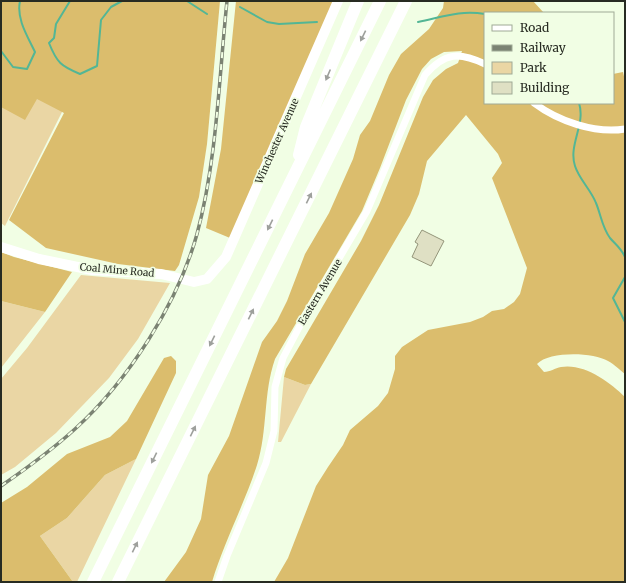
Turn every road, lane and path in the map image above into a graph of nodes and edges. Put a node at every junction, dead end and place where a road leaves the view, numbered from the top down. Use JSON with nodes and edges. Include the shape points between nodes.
{"nodes":[{"id":1,"x":338,"y":1,"type":"edge"},
{"id":2,"x":358,"y":1,"type":"edge"},
{"id":3,"x":380,"y":1,"type":"edge"},
{"id":4,"x":406,"y":1,"type":"edge"},
{"id":5,"x":484,"y":64,"type":"edge"},
{"id":6,"x":536,"y":104,"type":"edge"},
{"id":7,"x":625,"y":129,"type":"edge"},
{"id":8,"x":293,"y":177,"type":"junction"},
{"id":9,"x":1,"y":247,"type":"edge"},
{"id":10,"x":209,"y":277,"type":"joint"},
{"id":11,"x":93,"y":582,"type":"edge"},
{"id":12,"x":118,"y":582,"type":"edge"},
{"id":13,"x":218,"y":582,"type":"edge"}],
"edges":[{"from":1,"to":10,"type":"street","name":"Winchester Avenue","via":[[226,258]]},
{"from":2,"to":8,"type":"highway","one_way":true,"via":[[306,127]]},
{"from":3,"to":8,"type":"highway","one_way":true},
{"from":12,"to":4,"type":"highway","one_way":true},
{"from":5,"to":13,"type":"street","name":"Eastern Avenue","via":[[470,57],[455,55],[434,64],[425,75],[367,211],[283,358],[275,387],[274,431],[266,463],[226,556]]},
{"from":6,"to":7,"type":"street","via":[[564,120],[600,128]]},
{"from":8,"to":11,"type":"highway","one_way":true},
{"from":9,"to":10,"type":"street","name":"Coal Mine Road","via":[[39,259],[92,270],[160,274],[194,282]]}]}
